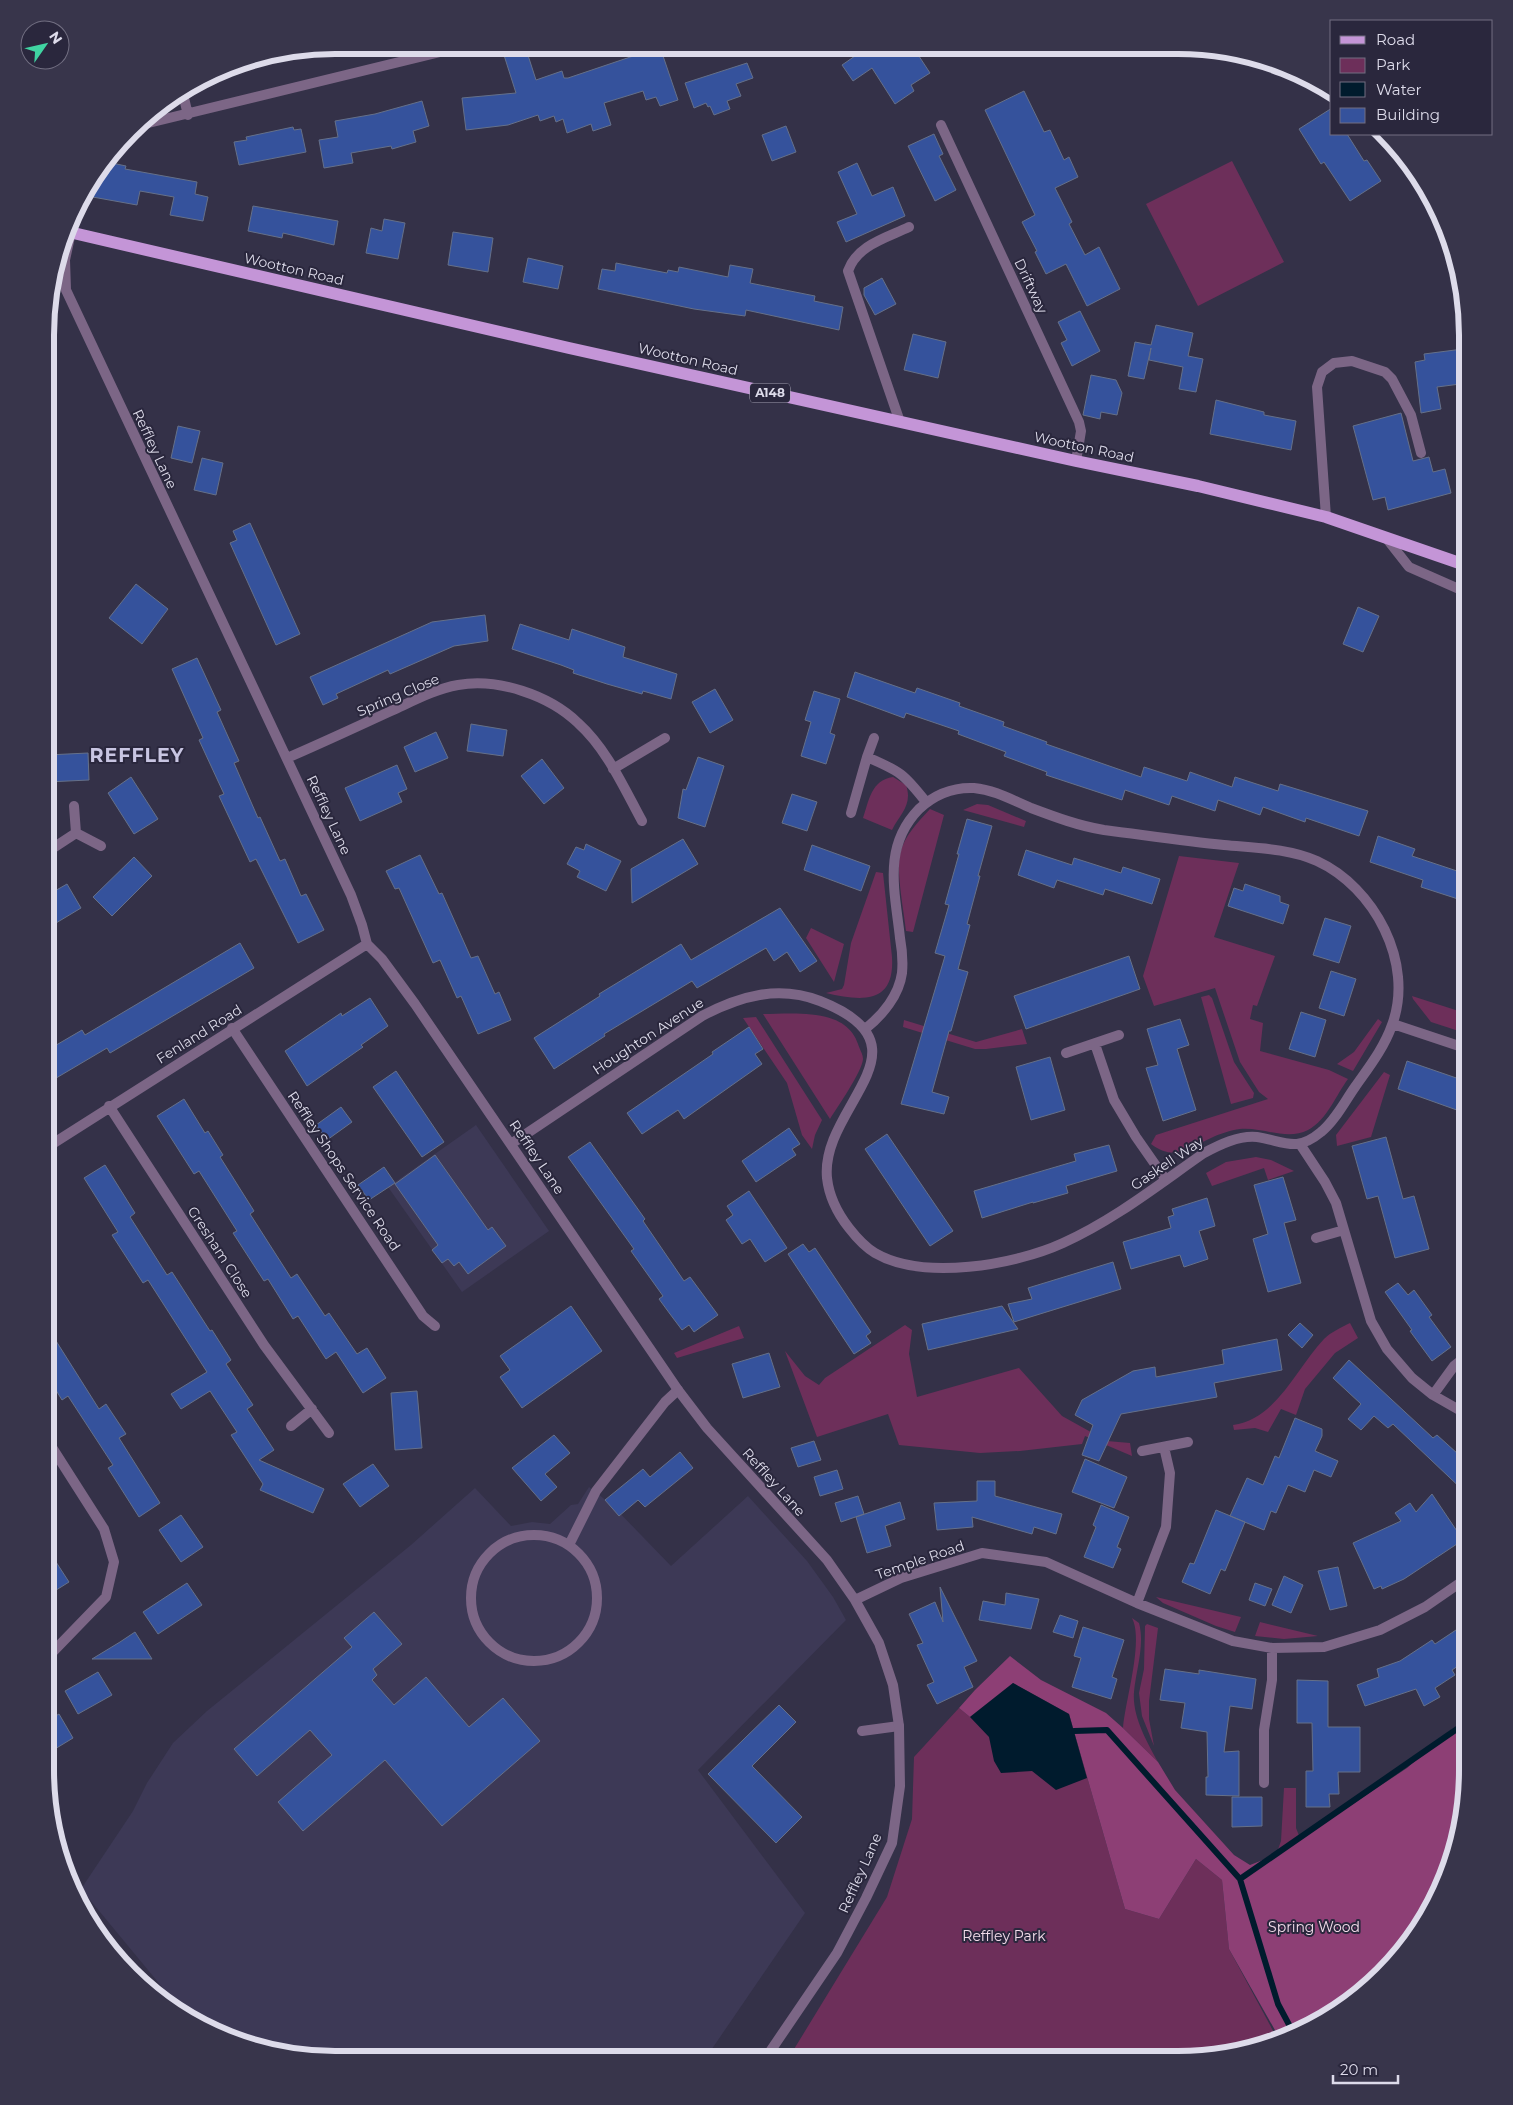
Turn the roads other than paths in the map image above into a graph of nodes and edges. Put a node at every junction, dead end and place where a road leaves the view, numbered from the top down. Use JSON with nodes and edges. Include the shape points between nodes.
{"nodes":[{"id":1,"x":431,"y":54,"type":"edge"},
{"id":2,"x":184,"y":98,"type":"edge"},
{"id":3,"x":188,"y":114,"type":"junction"},
{"id":4,"x":152,"y":122,"type":"edge"},
{"id":5,"x":941,"y":125,"type":"dead end"},
{"id":6,"x":909,"y":227,"type":"dead end"},
{"id":7,"x":73,"y":233,"type":"edge"},
{"id":8,"x":67,"y":251,"type":"edge"},
{"id":9,"x":900,"y":422,"type":"junction"},
{"id":10,"x":1421,"y":453,"type":"dead end"},
{"id":11,"x":1076,"y":461,"type":"junction"},
{"id":12,"x":1326,"y":518,"type":"junction"},
{"id":13,"x":1387,"y":539,"type":"junction"},
{"id":14,"x":1459,"y":563,"type":"edge"},
{"id":15,"x":1459,"y":589,"type":"edge"},
{"id":16,"x":665,"y":738,"type":"dead end"},
{"id":17,"x":874,"y":738,"type":"dead end"},
{"id":18,"x":867,"y":757,"type":"junction"},
{"id":19,"x":287,"y":758,"type":"junction"},
{"id":20,"x":613,"y":769,"type":"junction"},
{"id":21,"x":926,"y":802,"type":"junction"},
{"id":22,"x":74,"y":806,"type":"dead end"},
{"id":23,"x":851,"y":813,"type":"dead end"},
{"id":24,"x":642,"y":821,"type":"dead end"},
{"id":25,"x":76,"y":833,"type":"junction"},
{"id":26,"x":101,"y":846,"type":"dead end"},
{"id":27,"x":54,"y":847,"type":"edge"},
{"id":28,"x":367,"y":944,"type":"junction"},
{"id":29,"x":1393,"y":1024,"type":"junction"},
{"id":30,"x":232,"y":1028,"type":"junction"},
{"id":31,"x":865,"y":1028,"type":"junction"},
{"id":32,"x":1119,"y":1034,"type":"dead end"},
{"id":33,"x":1095,"y":1044,"type":"junction"},
{"id":34,"x":1459,"y":1046,"type":"edge"},
{"id":35,"x":1066,"y":1054,"type":"dead end"},
{"id":36,"x":109,"y":1106,"type":"junction"},
{"id":37,"x":54,"y":1143,"type":"edge"},
{"id":38,"x":511,"y":1144,"type":"junction"},
{"id":39,"x":1300,"y":1144,"type":"junction"},
{"id":40,"x":1166,"y":1180,"type":"junction"},
{"id":41,"x":1344,"y":1230,"type":"junction"},
{"id":42,"x":1316,"y":1238,"type":"dead end"},
{"id":43,"x":436,"y":1326,"type":"dead end"},
{"id":44,"x":1459,"y":1362,"type":"edge"},
{"id":45,"x":678,"y":1390,"type":"junction"},
{"id":46,"x":1433,"y":1395,"type":"junction"},
{"id":47,"x":312,"y":1409,"type":"junction"},
{"id":48,"x":1459,"y":1410,"type":"edge"},
{"id":49,"x":290,"y":1426,"type":"dead end"},
{"id":50,"x":329,"y":1432,"type":"dead end"},
{"id":51,"x":1188,"y":1442,"type":"dead end"},
{"id":52,"x":1164,"y":1447,"type":"junction"},
{"id":53,"x":54,"y":1451,"type":"edge"},
{"id":54,"x":1142,"y":1451,"type":"dead end"},
{"id":55,"x":569,"y":1545,"type":"junction"},
{"id":56,"x":1459,"y":1584,"type":"edge"},
{"id":57,"x":854,"y":1600,"type":"junction"},
{"id":58,"x":1137,"y":1603,"type":"junction"},
{"id":59,"x":1272,"y":1648,"type":"junction"},
{"id":60,"x":54,"y":1651,"type":"edge"},
{"id":61,"x":899,"y":1726,"type":"junction"},
{"id":62,"x":862,"y":1731,"type":"dead end"},
{"id":63,"x":1264,"y":1783,"type":"dead end"},
{"id":64,"x":770,"y":2051,"type":"edge"}],
"edges":[{"from":1,"to":3,"type":"street"},
{"from":2,"to":3,"type":"street"},
{"from":3,"to":4,"type":"street"},
{"from":5,"to":11,"type":"street","name":"Driftway","via":[[1079,422],[1081,431]]},
{"from":6,"to":9,"type":"street","via":[[862,249],[848,271]]},
{"from":7,"to":9,"type":"main road","name":"Wootton Road","number":"A148"},
{"from":8,"to":19,"type":"street","name":"Reffley Lane","via":[[66,290]]},
{"from":9,"to":11,"type":"main road","name":"Wootton Road","number":"A148"},
{"from":10,"to":12,"type":"street","via":[[1411,415],[1392,379],[1385,372],[1352,361],[1334,363],[1322,372],[1317,387]]},
{"from":11,"to":12,"type":"main road","name":"Wootton Road","number":"A148","via":[[1198,486]]},
{"from":12,"to":13,"type":"main road","name":"Wootton Road","number":"A148"},
{"from":13,"to":14,"type":"main road","name":"Wootton Road","number":"A148"},
{"from":13,"to":15,"type":"street","via":[[1409,567]]},
{"from":16,"to":20,"type":"street"},
{"from":17,"to":18,"type":"street"},
{"from":18,"to":21,"type":"street","via":[[896,769],[908,778]]},
{"from":18,"to":23,"type":"street"},
{"from":19,"to":20,"type":"street","name":"Spring Close","via":[[432,693],[459,685],[482,684],[537,696],[562,710],[578,722]]},
{"from":19,"to":28,"type":"street","name":"Reffley Lane","via":[[351,895]]},
{"from":20,"to":24,"type":"street","name":"Spring Close"},
{"from":21,"to":29,"type":"street","via":[[954,788],[976,788],[1000,793],[1081,826],[1284,852],[1316,861],[1357,890],[1375,912],[1389,938],[1396,964],[1398,994]]},
{"from":21,"to":31,"type":"street","via":[[910,818],[894,854],[902,953],[897,992],[876,1020]]},
{"from":22,"to":25,"type":"street"},
{"from":25,"to":26,"type":"street"},
{"from":25,"to":27,"type":"street"},
{"from":28,"to":30,"type":"street","name":"Fenland Road"},
{"from":28,"to":38,"type":"street","name":"Reffley Lane","via":[[415,1004]]},
{"from":29,"to":34,"type":"street"},
{"from":29,"to":39,"type":"street","via":[[1378,1053],[1322,1132]]},
{"from":30,"to":36,"type":"street","name":"Fenland Road"},
{"from":30,"to":43,"type":"street","name":"Reffley Shops Service Road","via":[[423,1316]]},
{"from":31,"to":38,"type":"street","name":"Houghton Avenue","via":[[849,1014],[806,997],[783,994],[747,996],[702,1016]]},
{"from":31,"to":40,"type":"street","name":"Gaskell Way","via":[[873,1052],[868,1074],[836,1133],[828,1155],[827,1178],[841,1218],[874,1252],[894,1262],[919,1268],[992,1263],[1025,1256],[1097,1227]]},
{"from":32,"to":33,"type":"street"},
{"from":33,"to":35,"type":"street"},
{"from":33,"to":40,"type":"street","via":[[1114,1100]]},
{"from":36,"to":37,"type":"street","name":"Fenland Road"},
{"from":36,"to":47,"type":"street","name":"Gresham Close","via":[[264,1345]]},
{"from":38,"to":45,"type":"street","name":"Reffley Lane"},
{"from":39,"to":40,"type":"street","name":"Gaskell Way","via":[[1280,1144],[1256,1137],[1222,1144]]},
{"from":39,"to":41,"type":"street","via":[[1329,1189]]},
{"from":41,"to":42,"type":"street"},
{"from":41,"to":46,"type":"street","via":[[1371,1321],[1387,1349],[1412,1378]]},
{"from":44,"to":46,"type":"street"},
{"from":45,"to":55,"type":"street","via":[[596,1491]]},
{"from":45,"to":57,"type":"street","name":"Reffley Lane","via":[[827,1560]]},
{"from":46,"to":48,"type":"street"},
{"from":47,"to":49,"type":"street"},
{"from":47,"to":50,"type":"street","name":"Gresham Close"},
{"from":51,"to":52,"type":"street"},
{"from":52,"to":54,"type":"street"},
{"from":52,"to":58,"type":"street","via":[[1170,1473],[1166,1527]]},
{"from":53,"to":60,"type":"street","via":[[104,1529],[114,1562],[106,1597]]},
{"from":55,"to":55,"type":"street","via":[[587,1564],[597,1589],[595,1616],[590,1628],[573,1648],[549,1660],[522,1661],[498,1652],[481,1634],[471,1610],[471,1586],[481,1563],[498,1545],[521,1536],[545,1536]]},
{"from":56,"to":59,"type":"street","name":"Temple Road","via":[[1425,1607],[1380,1630],[1324,1646]]},
{"from":57,"to":58,"type":"street","name":"Temple Road","via":[[901,1578],[982,1553],[1046,1562]]},
{"from":57,"to":61,"type":"street","name":"Reffley Lane","via":[[879,1643],[893,1685]]},
{"from":58,"to":59,"type":"street","name":"Temple Road","via":[[1233,1641]]},
{"from":59,"to":63,"type":"street","via":[[1272,1680],[1264,1730]]},
{"from":61,"to":62,"type":"street"},
{"from":61,"to":64,"type":"street","name":"Reffley Lane","via":[[900,1786],[892,1843],[837,1953]]}]}
